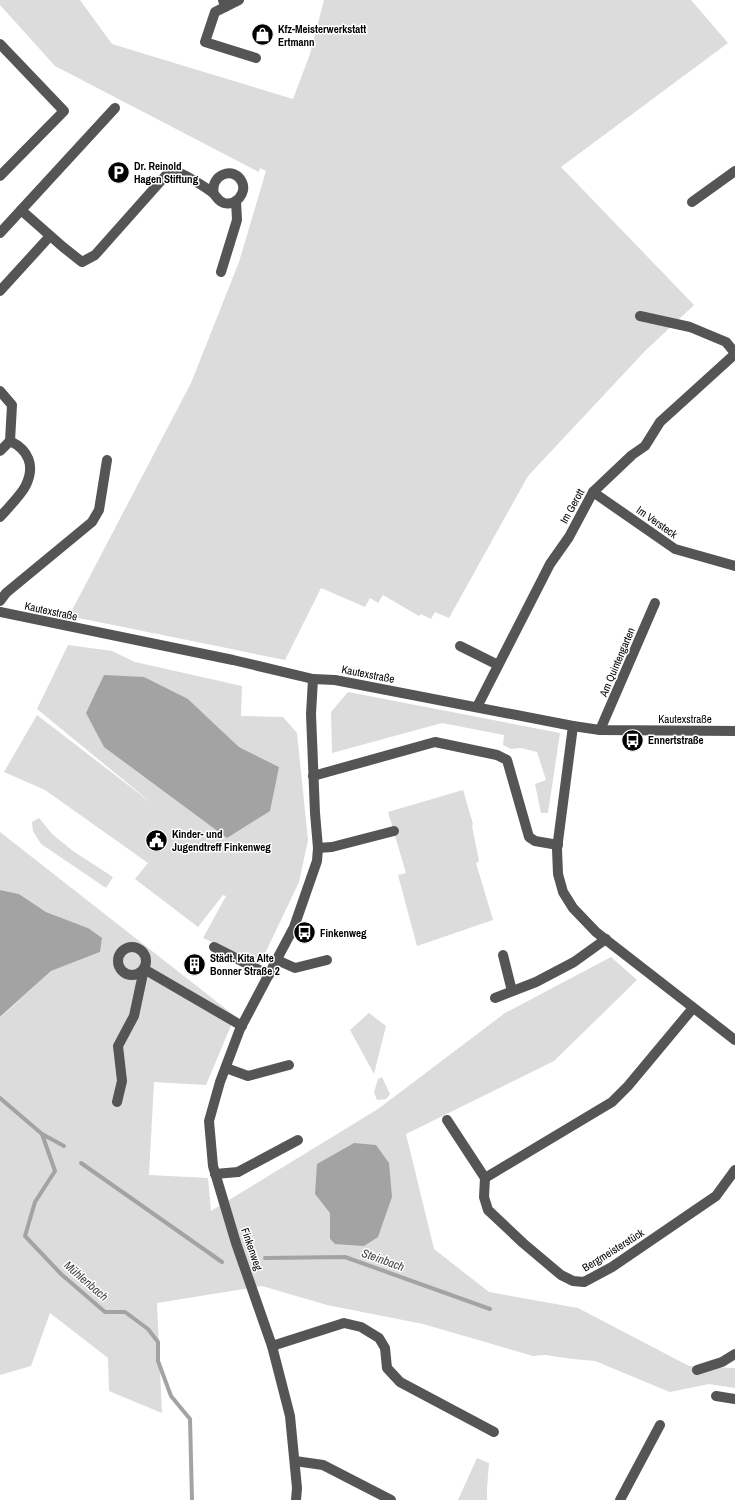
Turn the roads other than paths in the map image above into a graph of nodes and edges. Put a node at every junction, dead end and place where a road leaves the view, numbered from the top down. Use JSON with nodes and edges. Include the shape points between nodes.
{"nodes":[{"id":1,"x":239,"y":0,"type":"edge"},
{"id":2,"x":224,"y":3,"type":"edge"},
{"id":3,"x":0,"y":44,"type":"edge"},
{"id":4,"x":256,"y":58,"type":"dead end"},
{"id":5,"x":115,"y":108,"type":"dead end"},
{"id":6,"x":735,"y":171,"type":"edge"},
{"id":7,"x":0,"y":176,"type":"edge"},
{"id":8,"x":214,"y":194,"type":"junction"},
{"id":9,"x":236,"y":201,"type":"junction"},
{"id":10,"x":692,"y":202,"type":"dead end"},
{"id":11,"x":21,"y":210,"type":"junction"},
{"id":12,"x":1,"y":228,"type":"edge"},
{"id":13,"x":50,"y":236,"type":"junction"},
{"id":14,"x":221,"y":272,"type":"dead end"},
{"id":15,"x":0,"y":292,"type":"edge"},
{"id":16,"x":640,"y":316,"type":"dead end"},
{"id":17,"x":735,"y":353,"type":"edge"},
{"id":18,"x":0,"y":391,"type":"edge"},
{"id":19,"x":10,"y":441,"type":"junction"},
{"id":20,"x":0,"y":451,"type":"edge"},
{"id":21,"x":107,"y":460,"type":"dead end"},
{"id":22,"x":593,"y":492,"type":"junction"},
{"id":23,"x":0,"y":517,"type":"edge"},
{"id":24,"x":735,"y":566,"type":"edge"},
{"id":25,"x":0,"y":601,"type":"edge"},
{"id":26,"x":655,"y":602,"type":"dead end"},
{"id":27,"x":0,"y":612,"type":"edge"},
{"id":28,"x":460,"y":646,"type":"dead end"},
{"id":29,"x":498,"y":665,"type":"junction"},
{"id":30,"x":313,"y":679,"type":"junction"},
{"id":31,"x":477,"y":707,"type":"junction"},
{"id":32,"x":573,"y":726,"type":"junction"},
{"id":33,"x":600,"y":730,"type":"junction"},
{"id":34,"x":735,"y":731,"type":"edge"},
{"id":35,"x":313,"y":776,"type":"junction"},
{"id":36,"x":394,"y":831,"type":"dead end"},
{"id":37,"x":558,"y":844,"type":"junction"},
{"id":38,"x":318,"y":848,"type":"junction"},
{"id":39,"x":606,"y":939,"type":"junction"},
{"id":40,"x":214,"y":947,"type":"dead end"},
{"id":41,"x":503,"y":955,"type":"dead end"},
{"id":42,"x":277,"y":960,"type":"junction"},
{"id":43,"x":327,"y":960,"type":"dead end"},
{"id":44,"x":269,"y":975,"type":"junction"},
{"id":45,"x":512,"y":991,"type":"junction"},
{"id":46,"x":495,"y":998,"type":"dead end"},
{"id":47,"x":693,"y":1008,"type":"junction"},
{"id":48,"x":242,"y":1026,"type":"junction"},
{"id":49,"x":735,"y":1040,"type":"edge"},
{"id":50,"x":289,"y":1065,"type":"dead end"},
{"id":51,"x":226,"y":1068,"type":"junction"},
{"id":52,"x":117,"y":1102,"type":"dead end"},
{"id":53,"x":447,"y":1120,"type":"dead end"},
{"id":54,"x":298,"y":1140,"type":"dead end"},
{"id":55,"x":735,"y":1170,"type":"edge"},
{"id":56,"x":215,"y":1174,"type":"junction"},
{"id":57,"x":485,"y":1178,"type":"junction"},
{"id":58,"x":272,"y":1346,"type":"junction"},
{"id":59,"x":735,"y":1354,"type":"edge"},
{"id":60,"x":697,"y":1370,"type":"dead end"},
{"id":61,"x":716,"y":1396,"type":"dead end"},
{"id":62,"x":735,"y":1399,"type":"edge"},
{"id":63,"x":660,"y":1425,"type":"dead end"},
{"id":64,"x":494,"y":1432,"type":"dead end"},
{"id":65,"x":294,"y":1461,"type":"junction"},
{"id":66,"x":296,"y":1500,"type":"edge"},
{"id":67,"x":391,"y":1500,"type":"edge"},
{"id":68,"x":620,"y":1500,"type":"edge"}],
"edges":[{"from":1,"to":2,"type":"street"},
{"from":2,"to":4,"type":"street","via":[[215,12],[206,42]]},
{"from":3,"to":7,"type":"street","via":[[64,111]]},
{"from":5,"to":11,"type":"street"},
{"from":6,"to":10,"type":"street"},
{"from":8,"to":9,"type":"street","via":[[224,203]]},
{"from":8,"to":9,"type":"street","via":[[213,184],[216,178],[221,174],[231,173],[241,181],[243,188]]},
{"from":8,"to":13,"type":"street","via":[[176,172],[167,174],[95,256],[82,262]]},
{"from":9,"to":14,"type":"street","via":[[237,220]]},
{"from":11,"to":12,"type":"street"},
{"from":11,"to":13,"type":"street"},
{"from":13,"to":15,"type":"street"},
{"from":16,"to":17,"type":"street","via":[[690,327],[726,342]]},
{"from":17,"to":22,"type":"street","name":"Im Gerott","via":[[660,422],[645,446]]},
{"from":18,"to":19,"type":"street","via":[[12,405]]},
{"from":19,"to":20,"type":"street"},
{"from":19,"to":23,"type":"street","via":[[24,450],[29,458],[30,472],[26,486]]},
{"from":21,"to":25,"type":"street","via":[[99,510],[92,522]]},
{"from":22,"to":24,"type":"street","name":"Im Versteck","via":[[675,549]]},
{"from":22,"to":29,"type":"street","name":"Im Gerott","via":[[569,537],[550,564]]},
{"from":26,"to":33,"type":"street","name":"Am Quintengarten"},
{"from":27,"to":30,"type":"street","name":"Kautexstraße"},
{"from":28,"to":29,"type":"street"},
{"from":29,"to":31,"type":"street","name":"Im Gerott"},
{"from":30,"to":31,"type":"street","name":"Kautexstraße","via":[[335,680]]},
{"from":30,"to":35,"type":"street","name":"Finkenweg"},
{"from":31,"to":32,"type":"street","name":"Kautexstraße"},
{"from":32,"to":33,"type":"street","name":"Kautexstraße"},
{"from":32,"to":37,"type":"street"},
{"from":33,"to":34,"type":"street","name":"Kautexstraße"},
{"from":35,"to":37,"type":"street","via":[[435,742],[497,755],[507,760],[529,837],[535,841]]},
{"from":35,"to":38,"type":"street","name":"Finkenweg"},
{"from":36,"to":38,"type":"street","via":[[332,847]]},
{"from":37,"to":39,"type":"street","via":[[558,874],[563,892],[573,908]]},
{"from":38,"to":42,"type":"street","name":"Finkenweg","via":[[317,861],[305,900]]},
{"from":39,"to":45,"type":"street","via":[[574,962],[536,982]]},
{"from":39,"to":47,"type":"street"},
{"from":40,"to":44,"type":"street"},
{"from":41,"to":45,"type":"street"},
{"from":42,"to":43,"type":"street","via":[[295,968]]},
{"from":42,"to":44,"type":"street","name":"Finkenweg"},
{"from":44,"to":48,"type":"street","name":"Finkenweg"},
{"from":45,"to":46,"type":"street"},
{"from":47,"to":49,"type":"street"},
{"from":47,"to":57,"type":"street","via":[[612,1102]]},
{"from":48,"to":51,"type":"street","name":"Finkenweg"},
{"from":48,"to":52,"type":"street","via":[[144,969],[134,1016],[118,1046],[122,1081]]},
{"from":50,"to":51,"type":"street","via":[[248,1076]]},
{"from":51,"to":56,"type":"street","name":"Finkenweg","via":[[209,1121]]},
{"from":53,"to":57,"type":"street"},
{"from":54,"to":56,"type":"street","via":[[238,1172]]},
{"from":55,"to":57,"type":"street","name":"Bergmeisterstück","via":[[716,1196],[612,1267],[584,1282],[573,1281],[561,1275],[488,1210],[484,1197]]},
{"from":56,"to":58,"type":"street","name":"Finkenweg"},
{"from":58,"to":64,"type":"street","via":[[344,1323],[361,1327],[379,1338],[385,1348],[387,1368],[400,1382]]},
{"from":58,"to":65,"type":"street","name":"Finkenweg","via":[[290,1416]]},
{"from":59,"to":60,"type":"street","via":[[722,1362]]},
{"from":61,"to":62,"type":"street"},
{"from":63,"to":68,"type":"street"},
{"from":65,"to":66,"type":"street","name":"Finkenweg"},
{"from":65,"to":67,"type":"street","via":[[323,1465]]}]}
